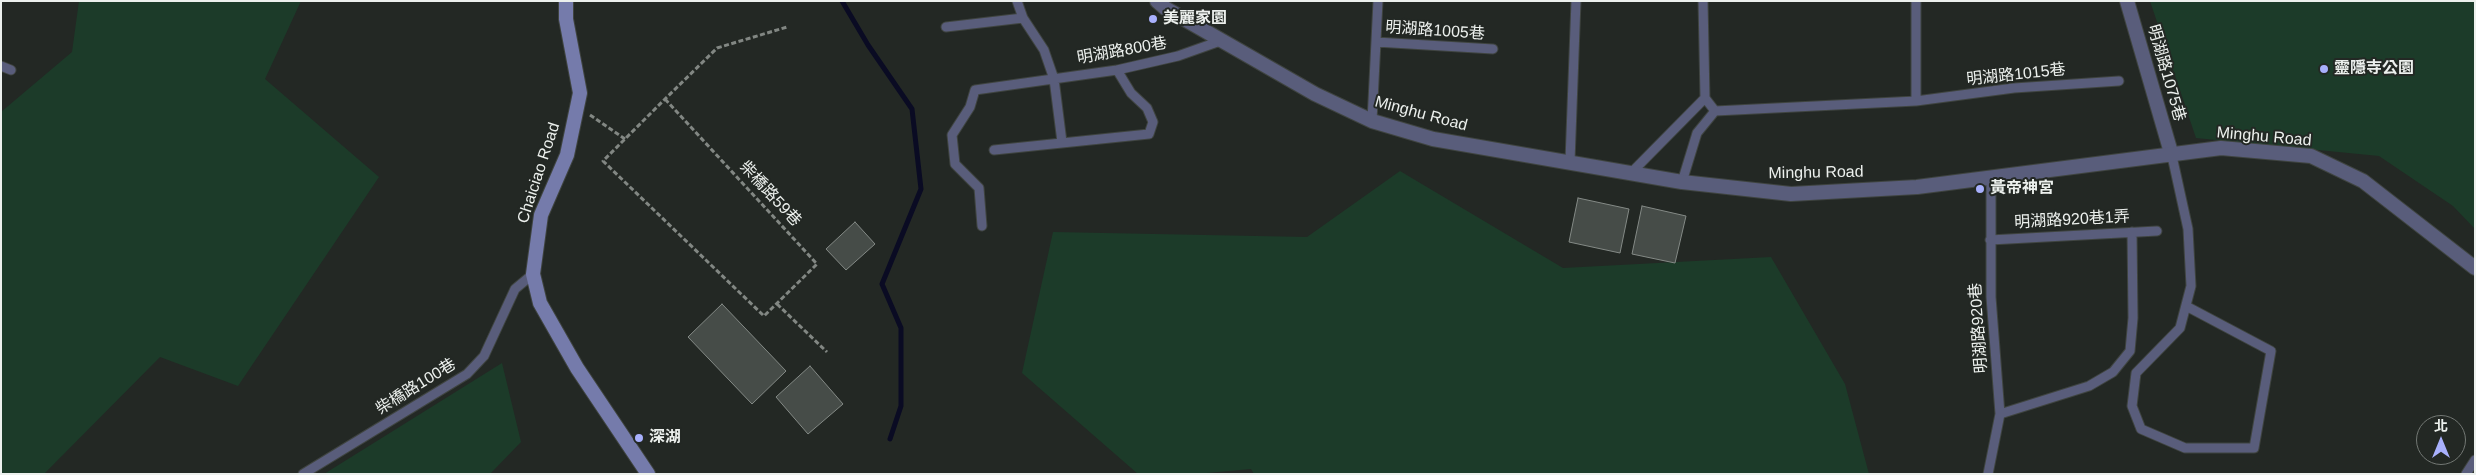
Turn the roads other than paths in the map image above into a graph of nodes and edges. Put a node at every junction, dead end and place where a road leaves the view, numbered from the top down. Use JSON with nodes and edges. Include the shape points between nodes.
{"nodes":[{"id":1,"x":566,"y":1,"type":"edge"},
{"id":2,"x":1017,"y":1,"type":"edge"},
{"id":3,"x":1157,"y":1,"type":"edge"},
{"id":4,"x":1378,"y":1,"type":"edge"},
{"id":5,"x":1576,"y":1,"type":"edge"},
{"id":6,"x":1702,"y":1,"type":"edge"},
{"id":7,"x":1916,"y":1,"type":"edge"},
{"id":8,"x":2127,"y":1,"type":"edge"},
{"id":9,"x":1023,"y":18,"type":"junction"},
{"id":10,"x":946,"y":27,"type":"dead end"},
{"id":11,"x":1223,"y":40,"type":"junction"},
{"id":12,"x":1376,"y":42,"type":"junction"},
{"id":13,"x":1493,"y":49,"type":"dead end"},
{"id":14,"x":1,"y":66,"type":"edge"},
{"id":15,"x":11,"y":70,"type":"dead end"},
{"id":16,"x":1117,"y":70,"type":"junction"},
{"id":17,"x":1054,"y":79,"type":"junction"},
{"id":18,"x":2119,"y":81,"type":"dead end"},
{"id":19,"x":1706,"y":98,"type":"junction"},
{"id":20,"x":1916,"y":101,"type":"junction"},
{"id":21,"x":1715,"y":111,"type":"junction"},
{"id":22,"x":1372,"y":121,"type":"junction"},
{"id":23,"x":1062,"y":142,"type":"junction"},
{"id":24,"x":994,"y":150,"type":"dead end"},
{"id":25,"x":2172,"y":156,"type":"junction"},
{"id":26,"x":1570,"y":161,"type":"junction"},
{"id":27,"x":1630,"y":173,"type":"junction"},
{"id":28,"x":1991,"y":178,"type":"junction"},
{"id":29,"x":1682,"y":182,"type":"junction"},
{"id":30,"x":982,"y":226,"type":"dead end"},
{"id":31,"x":2157,"y":231,"type":"dead end"},
{"id":32,"x":2132,"y":232,"type":"junction"},
{"id":33,"x":1990,"y":240,"type":"junction"},
{"id":34,"x":2475,"y":268,"type":"edge"},
{"id":35,"x":532,"y":274,"type":"junction"},
{"id":36,"x":2186,"y":306,"type":"junction"},
{"id":37,"x":2000,"y":414,"type":"junction"},
{"id":38,"x":2475,"y":460,"type":"edge"},
{"id":39,"x":645,"y":472,"type":"edge"},
{"id":40,"x":303,"y":474,"type":"edge"},
{"id":41,"x":1988,"y":474,"type":"edge"},
{"id":42,"x":2466,"y":474,"type":"edge"}],
"edges":[{"from":1,"to":35,"type":"main road","name":"Chaiciao Road","via":[[566,19],[580,93],[567,155],[541,216]]},
{"from":2,"to":9,"type":"lane"},
{"from":3,"to":11,"type":"street","name":"Minghu Road"},
{"from":4,"to":12,"type":"lane","name":"明湖路1005巷"},
{"from":5,"to":26,"type":"lane"},
{"from":6,"to":19,"type":"lane"},
{"from":7,"to":20,"type":"lane"},
{"from":8,"to":25,"type":"street","name":"明湖路1075巷"},
{"from":9,"to":10,"type":"lane"},
{"from":9,"to":17,"type":"lane","via":[[1044,50]]},
{"from":11,"to":16,"type":"lane","name":"明湖路800巷","via":[[1178,56]]},
{"from":11,"to":22,"type":"street","name":"Minghu Road","via":[[1315,94]]},
{"from":12,"to":13,"type":"lane","name":"明湖路1005巷"},
{"from":12,"to":22,"type":"lane","name":"明湖路1005巷"},
{"from":14,"to":15,"type":"lane"},
{"from":16,"to":17,"type":"lane","name":"明湖路800巷"},
{"from":16,"to":23,"type":"lane","via":[[1131,94],[1147,108],[1153,122],[1149,134]]},
{"from":17,"to":23,"type":"lane"},
{"from":17,"to":30,"type":"lane","name":"明湖路800巷","via":[[975,90],[970,107],[952,135],[955,164],[979,188]]},
{"from":18,"to":20,"type":"lane","name":"明湖路1015巷","via":[[2014,88]]},
{"from":19,"to":21,"type":"lane"},
{"from":19,"to":27,"type":"lane"},
{"from":20,"to":21,"type":"lane","name":"明湖路1015巷"},
{"from":21,"to":29,"type":"lane","via":[[1697,133]]},
{"from":22,"to":26,"type":"street","name":"Minghu Road","via":[[1433,138]]},
{"from":23,"to":24,"type":"lane"},
{"from":25,"to":28,"type":"street","name":"Minghu Road"},
{"from":25,"to":34,"type":"street","name":"Minghu Road","via":[[2221,148],[2311,156],[2363,181]]},
{"from":25,"to":36,"type":"lane","via":[[2188,229],[2191,286]]},
{"from":26,"to":27,"type":"street","name":"Minghu Road"},
{"from":27,"to":29,"type":"street","name":"Minghu Road"},
{"from":28,"to":29,"type":"street","name":"Minghu Road","via":[[1917,187],[1790,194]]},
{"from":28,"to":33,"type":"lane","name":"明湖路920巷"},
{"from":31,"to":32,"type":"lane","name":"明湖路920巷1弄"},
{"from":32,"to":33,"type":"lane","name":"明湖路920巷1弄"},
{"from":32,"to":37,"type":"lane","via":[[2134,318],[2130,351],[2113,372],[2090,386]]},
{"from":33,"to":37,"type":"lane","name":"明湖路920巷"},
{"from":35,"to":39,"type":"main road","name":"Chaiciao Road","via":[[540,303],[576,368]]},
{"from":35,"to":40,"type":"lane","name":"柴橋路100巷","via":[[515,289],[484,356],[467,374]]},
{"from":36,"to":36,"type":"lane","via":[[2180,328],[2136,373],[2132,406],[2141,429],[2185,448],[2254,448],[2271,351]]},
{"from":37,"to":41,"type":"lane","name":"明湖路920巷"},
{"from":38,"to":42,"type":"lane"}]}
